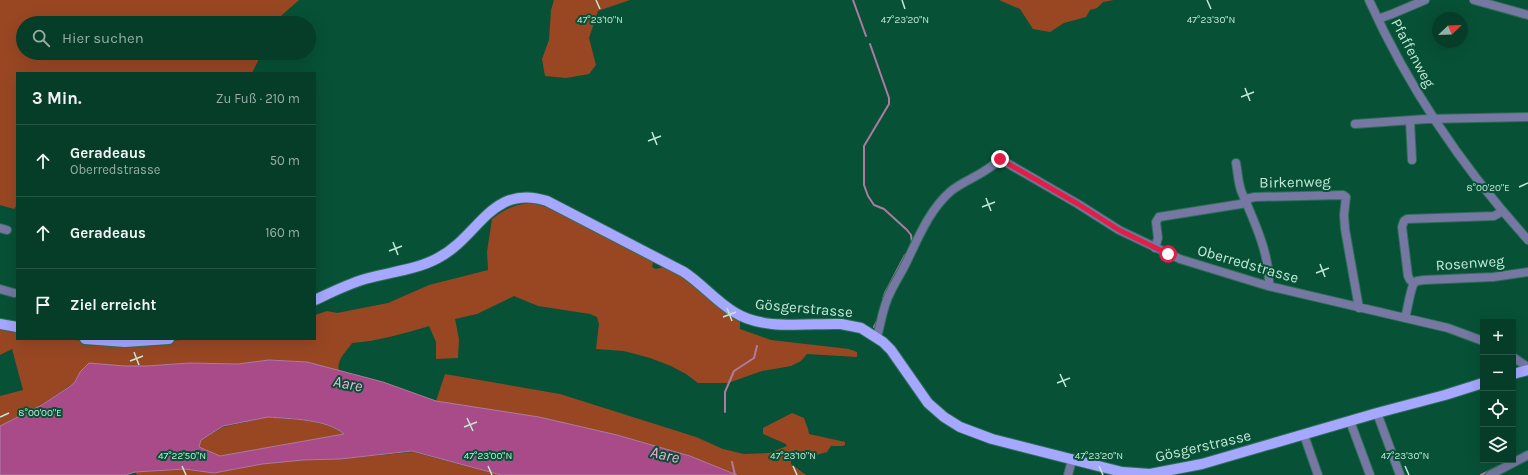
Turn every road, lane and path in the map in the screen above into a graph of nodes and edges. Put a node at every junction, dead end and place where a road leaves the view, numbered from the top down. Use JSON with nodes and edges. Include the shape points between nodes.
{"nodes":[{"id":1,"x":1369,"y":0,"type":"edge"},
{"id":2,"x":1425,"y":0,"type":"edge"},
{"id":3,"x":1474,"y":0,"type":"edge"},
{"id":4,"x":1528,"y":15,"type":"edge"},
{"id":5,"x":1378,"y":19,"type":"junction"},
{"id":6,"x":1528,"y":117,"type":"edge"},
{"id":7,"x":1433,"y":119,"type":"junction"},
{"id":8,"x":1410,"y":121,"type":"junction"},
{"id":9,"x":1355,"y":124,"type":"dead end"},
{"id":10,"x":1412,"y":160,"type":"dead end"},
{"id":11,"x":1236,"y":163,"type":"dead end"},
{"id":12,"x":1246,"y":201,"type":"junction"},
{"id":13,"x":1503,"y":212,"type":"junction"},
{"id":14,"x":1528,"y":240,"type":"edge"},
{"id":15,"x":1155,"y":248,"type":"junction"},
{"id":16,"x":1528,"y":272,"type":"edge"},
{"id":17,"x":1414,"y":283,"type":"junction"},
{"id":18,"x":1269,"y":286,"type":"junction"},
{"id":19,"x":0,"y":289,"type":"edge"},
{"id":20,"x":14,"y":293,"type":"dead end"},
{"id":21,"x":316,"y":300,"type":"edge"},
{"id":22,"x":1358,"y":308,"type":"junction"},
{"id":23,"x":1405,"y":318,"type":"junction"},
{"id":24,"x":0,"y":324,"type":"edge"},
{"id":25,"x":16,"y":327,"type":"edge"},
{"id":26,"x":877,"y":337,"type":"junction"},
{"id":27,"x":98,"y":340,"type":"edge"},
{"id":28,"x":154,"y":340,"type":"edge"},
{"id":29,"x":1480,"y":340,"type":"edge"},
{"id":30,"x":1516,"y":359,"type":"edge"},
{"id":31,"x":1528,"y":370,"type":"edge"},
{"id":32,"x":1516,"y":373,"type":"edge"},
{"id":33,"x":1480,"y":385,"type":"edge"},
{"id":34,"x":1377,"y":412,"type":"junction"},
{"id":35,"x":1350,"y":421,"type":"junction"},
{"id":36,"x":1304,"y":435,"type":"junction"},
{"id":37,"x":1528,"y":455,"type":"edge"},
{"id":38,"x":1072,"y":460,"type":"junction"},
{"id":39,"x":1177,"y":472,"type":"edge"},
{"id":40,"x":1068,"y":475,"type":"edge"},
{"id":41,"x":1318,"y":475,"type":"edge"},
{"id":42,"x":1370,"y":475,"type":"edge"},
{"id":43,"x":1400,"y":475,"type":"edge"},
{"id":44,"x":1490,"y":475,"type":"edge"}],
"edges":[{"from":1,"to":5,"type":"street","name":"Pfaffenweg"},
{"from":2,"to":5,"type":"street"},
{"from":3,"to":4,"type":"street"},
{"from":5,"to":7,"type":"street","name":"Pfaffenweg"},
{"from":6,"to":7,"type":"street"},
{"from":7,"to":8,"type":"street"},
{"from":7,"to":13,"type":"street","name":"Pfaffenweg"},
{"from":8,"to":9,"type":"street"},
{"from":8,"to":10,"type":"street"},
{"from":11,"to":12,"type":"street"},
{"from":12,"to":15,"type":"street","name":"Birkenweg","via":[[1159,216],[1156,222],[1158,238]]},
{"from":12,"to":18,"type":"street","via":[[1262,245]]},
{"from":12,"to":22,"type":"street","name":"Birkenweg","via":[[1255,196],[1346,197],[1344,229]]},
{"from":13,"to":14,"type":"street","name":"Pfaffenweg"},
{"from":13,"to":17,"type":"street","via":[[1494,216],[1404,221],[1402,227],[1408,276]]},
{"from":15,"to":18,"type":"street","name":"Oberredstrasse","via":[[1180,259]]},
{"from":15,"to":26,"type":"street","name":"Oberredstrasse","via":[[1113,227],[1000,159],[987,170],[952,190],[931,215],[889,294]]},
{"from":16,"to":17,"type":"street","name":"Rosenweg","via":[[1493,277],[1424,280]]},
{"from":17,"to":23,"type":"street"},
{"from":18,"to":22,"type":"street","name":"Oberredstrasse"},
{"from":19,"to":20,"type":"street"},
{"from":21,"to":26,"type":"main road","name":"Gösgerstrasse","via":[[350,283],[437,259],[456,246],[491,210],[515,199],[534,198],[547,201],[684,272],[729,309],[746,318],[763,323],[842,324],[861,328]]},
{"from":22,"to":23,"type":"street","name":"Oberredstrasse"},
{"from":23,"to":29,"type":"street","name":"Oberredstrasse","via":[[1448,328]]},
{"from":24,"to":25,"type":"main road"},
{"from":26,"to":38,"type":"main road","name":"Gösgerstrasse","via":[[891,350],[928,403],[944,417],[974,433]]},
{"from":27,"to":28,"type":"main road"},
{"from":30,"to":31,"type":"street"},
{"from":31,"to":32,"type":"main road"},
{"from":33,"to":34,"type":"main road","name":"Gösgerstrasse"},
{"from":34,"to":35,"type":"main road","name":"Gösgerstrasse"},
{"from":34,"to":43,"type":"street"},
{"from":35,"to":36,"type":"main road","name":"Gösgerstrasse"},
{"from":35,"to":42,"type":"street"},
{"from":36,"to":39,"type":"main road","name":"Gösgerstrasse"},
{"from":36,"to":41,"type":"street"},
{"from":37,"to":44,"type":"street"},
{"from":38,"to":39,"type":"main road","name":"Gösgerstrasse","via":[[1122,472]]},
{"from":38,"to":40,"type":"street"}]}
